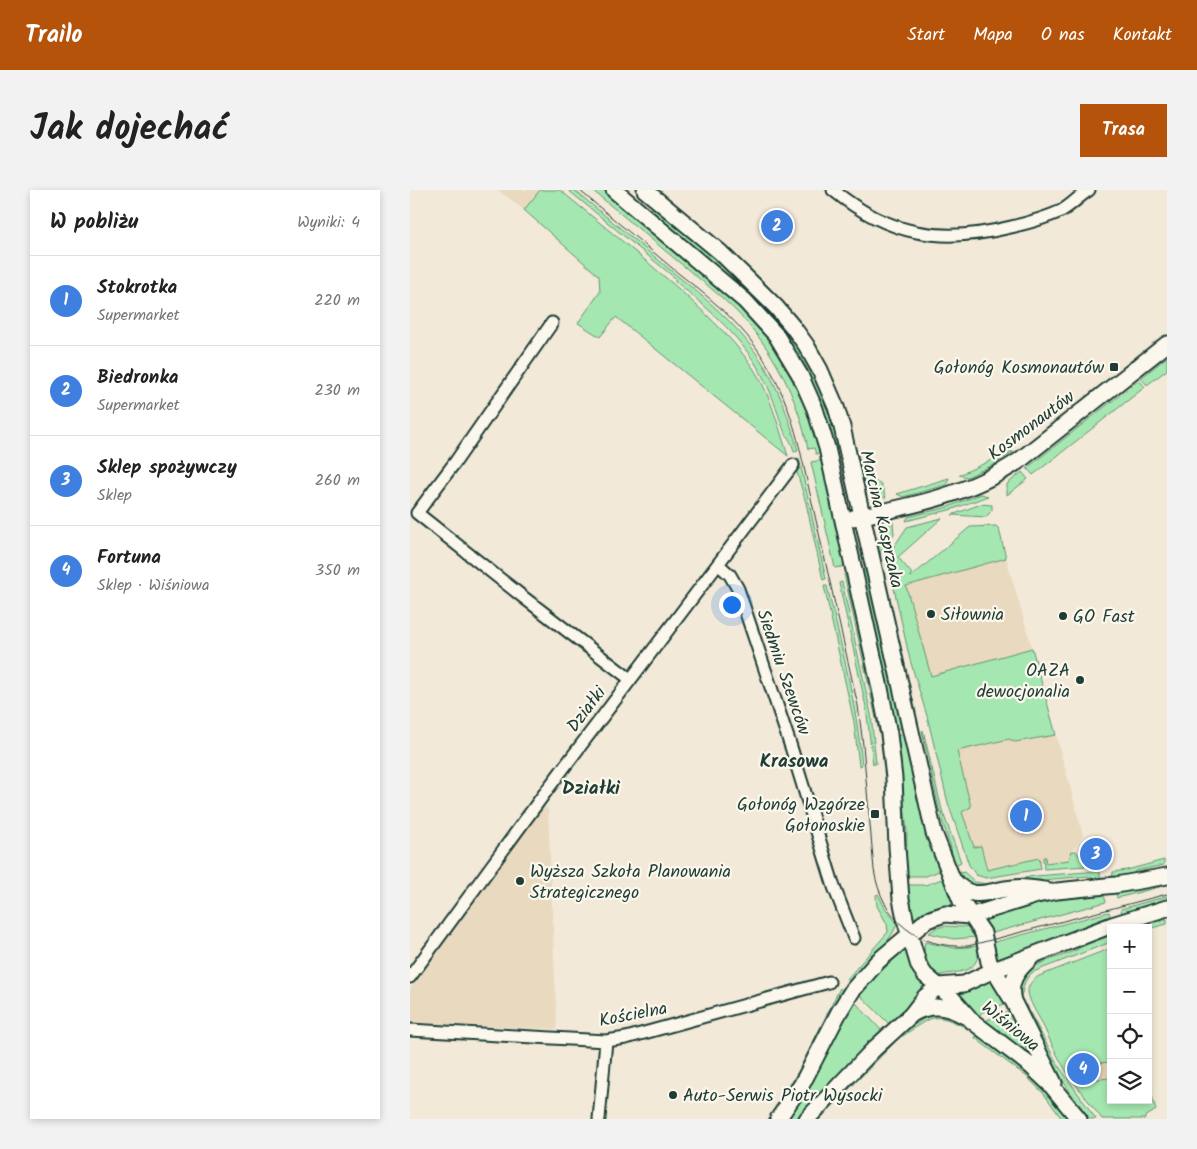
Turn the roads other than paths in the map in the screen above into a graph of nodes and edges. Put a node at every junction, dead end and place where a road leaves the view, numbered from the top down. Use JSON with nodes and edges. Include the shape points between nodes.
{"nodes":[{"id":1,"x":614,"y":190,"type":"edge"},
{"id":2,"x":833,"y":190,"type":"edge"},
{"id":3,"x":1089,"y":190,"type":"edge"},
{"id":4,"x":648,"y":191,"type":"edge"},
{"id":5,"x":636,"y":208,"type":"junction"},
{"id":6,"x":552,"y":323,"type":"dead end"},
{"id":7,"x":1167,"y":344,"type":"edge"},
{"id":8,"x":793,"y":465,"type":"dead end"},
{"id":9,"x":863,"y":516,"type":"junction"},
{"id":10,"x":843,"y":521,"type":"junction"},
{"id":11,"x":718,"y":564,"type":"junction"},
{"id":12,"x":630,"y":678,"type":"junction"},
{"id":13,"x":1167,"y":876,"type":"edge"},
{"id":14,"x":952,"y":879,"type":"junction"},
{"id":15,"x":1057,"y":891,"type":"junction"},
{"id":16,"x":1167,"y":908,"type":"edge"},
{"id":17,"x":970,"y":916,"type":"junction"},
{"id":18,"x":910,"y":934,"type":"junction"},
{"id":19,"x":854,"y":938,"type":"dead end"},
{"id":20,"x":1038,"y":953,"type":"junction"},
{"id":21,"x":994,"y":970,"type":"junction"},
{"id":22,"x":410,"y":977,"type":"edge"},
{"id":23,"x":829,"y":982,"type":"dead end"},
{"id":24,"x":939,"y":986,"type":"junction"},
{"id":25,"x":1013,"y":1001,"type":"junction"},
{"id":26,"x":910,"y":1015,"type":"junction"},
{"id":27,"x":972,"y":1021,"type":"junction"},
{"id":28,"x":410,"y":1030,"type":"edge"},
{"id":29,"x":606,"y":1041,"type":"junction"},
{"id":30,"x":1060,"y":1093,"type":"junction"},
{"id":31,"x":599,"y":1119,"type":"edge"},
{"id":32,"x":778,"y":1119,"type":"edge"},
{"id":33,"x":807,"y":1119,"type":"edge"},
{"id":34,"x":1080,"y":1119,"type":"edge"}],
"edges":[{"from":1,"to":5,"type":"street"},
{"from":2,"to":3,"type":"street","via":[[859,210],[890,225],[908,231],[952,236],[1038,220],[1061,211]]},
{"from":4,"to":5,"type":"street","name":"Marcina Kasprzaka"},
{"from":4,"to":9,"type":"street","name":"Marcina Kasprzaka","via":[[737,269],[782,313],[806,345],[839,416]]},
{"from":5,"to":10,"type":"street","via":[[738,293],[782,344],[817,414]]},
{"from":6,"to":12,"type":"street","via":[[417,513]]},
{"from":7,"to":9,"type":"street","name":"Kosmonautów","via":[[998,474],[935,499]]},
{"from":8,"to":11,"type":"street","name":"Działki"},
{"from":9,"to":10,"type":"street","name":"Kosmonautów"},
{"from":9,"to":14,"type":"street","name":"Marcina Kasprzaka","via":[[931,822]]},
{"from":10,"to":18,"type":"street","via":[[889,734],[902,899]]},
{"from":11,"to":12,"type":"street","name":"Działki"},
{"from":11,"to":19,"type":"street","name":"Siedmiu Szewców","via":[[738,589],[834,886]]},
{"from":12,"to":22,"type":"street","name":"Działki"},
{"from":13,"to":15,"type":"street"},
{"from":14,"to":15,"type":"street","via":[[966,891],[976,894],[1019,887]]},
{"from":14,"to":17,"type":"street","name":"Marcina Kasprzaka"},
{"from":15,"to":17,"type":"street"},
{"from":16,"to":20,"type":"street"},
{"from":17,"to":18,"type":"street","via":[[936,916]]},
{"from":17,"to":21,"type":"street","via":[[983,933]]},
{"from":18,"to":24,"type":"street","via":[[922,971]]},
{"from":18,"to":32,"type":"street","via":[[852,991],[802,1084]]},
{"from":20,"to":21,"type":"street"},
{"from":20,"to":25,"type":"street","via":[[1015,974]]},
{"from":21,"to":24,"type":"street","via":[[964,984]]},
{"from":21,"to":25,"type":"street","name":"Wiśniowa"},
{"from":23,"to":29,"type":"street","name":"Kościelna"},
{"from":24,"to":26,"type":"street"},
{"from":24,"to":27,"type":"street","name":"Wiśniowa"},
{"from":25,"to":30,"type":"street","name":"Wiśniowa"},
{"from":26,"to":27,"type":"street","via":[[942,1007]]},
{"from":26,"to":33,"type":"street"},
{"from":27,"to":30,"type":"street","name":"Wiśniowa","via":[[1031,1066]]},
{"from":28,"to":29,"type":"street","name":"Kościelna"},
{"from":29,"to":31,"type":"street"},
{"from":30,"to":34,"type":"street","name":"Wiśniowa"}]}
